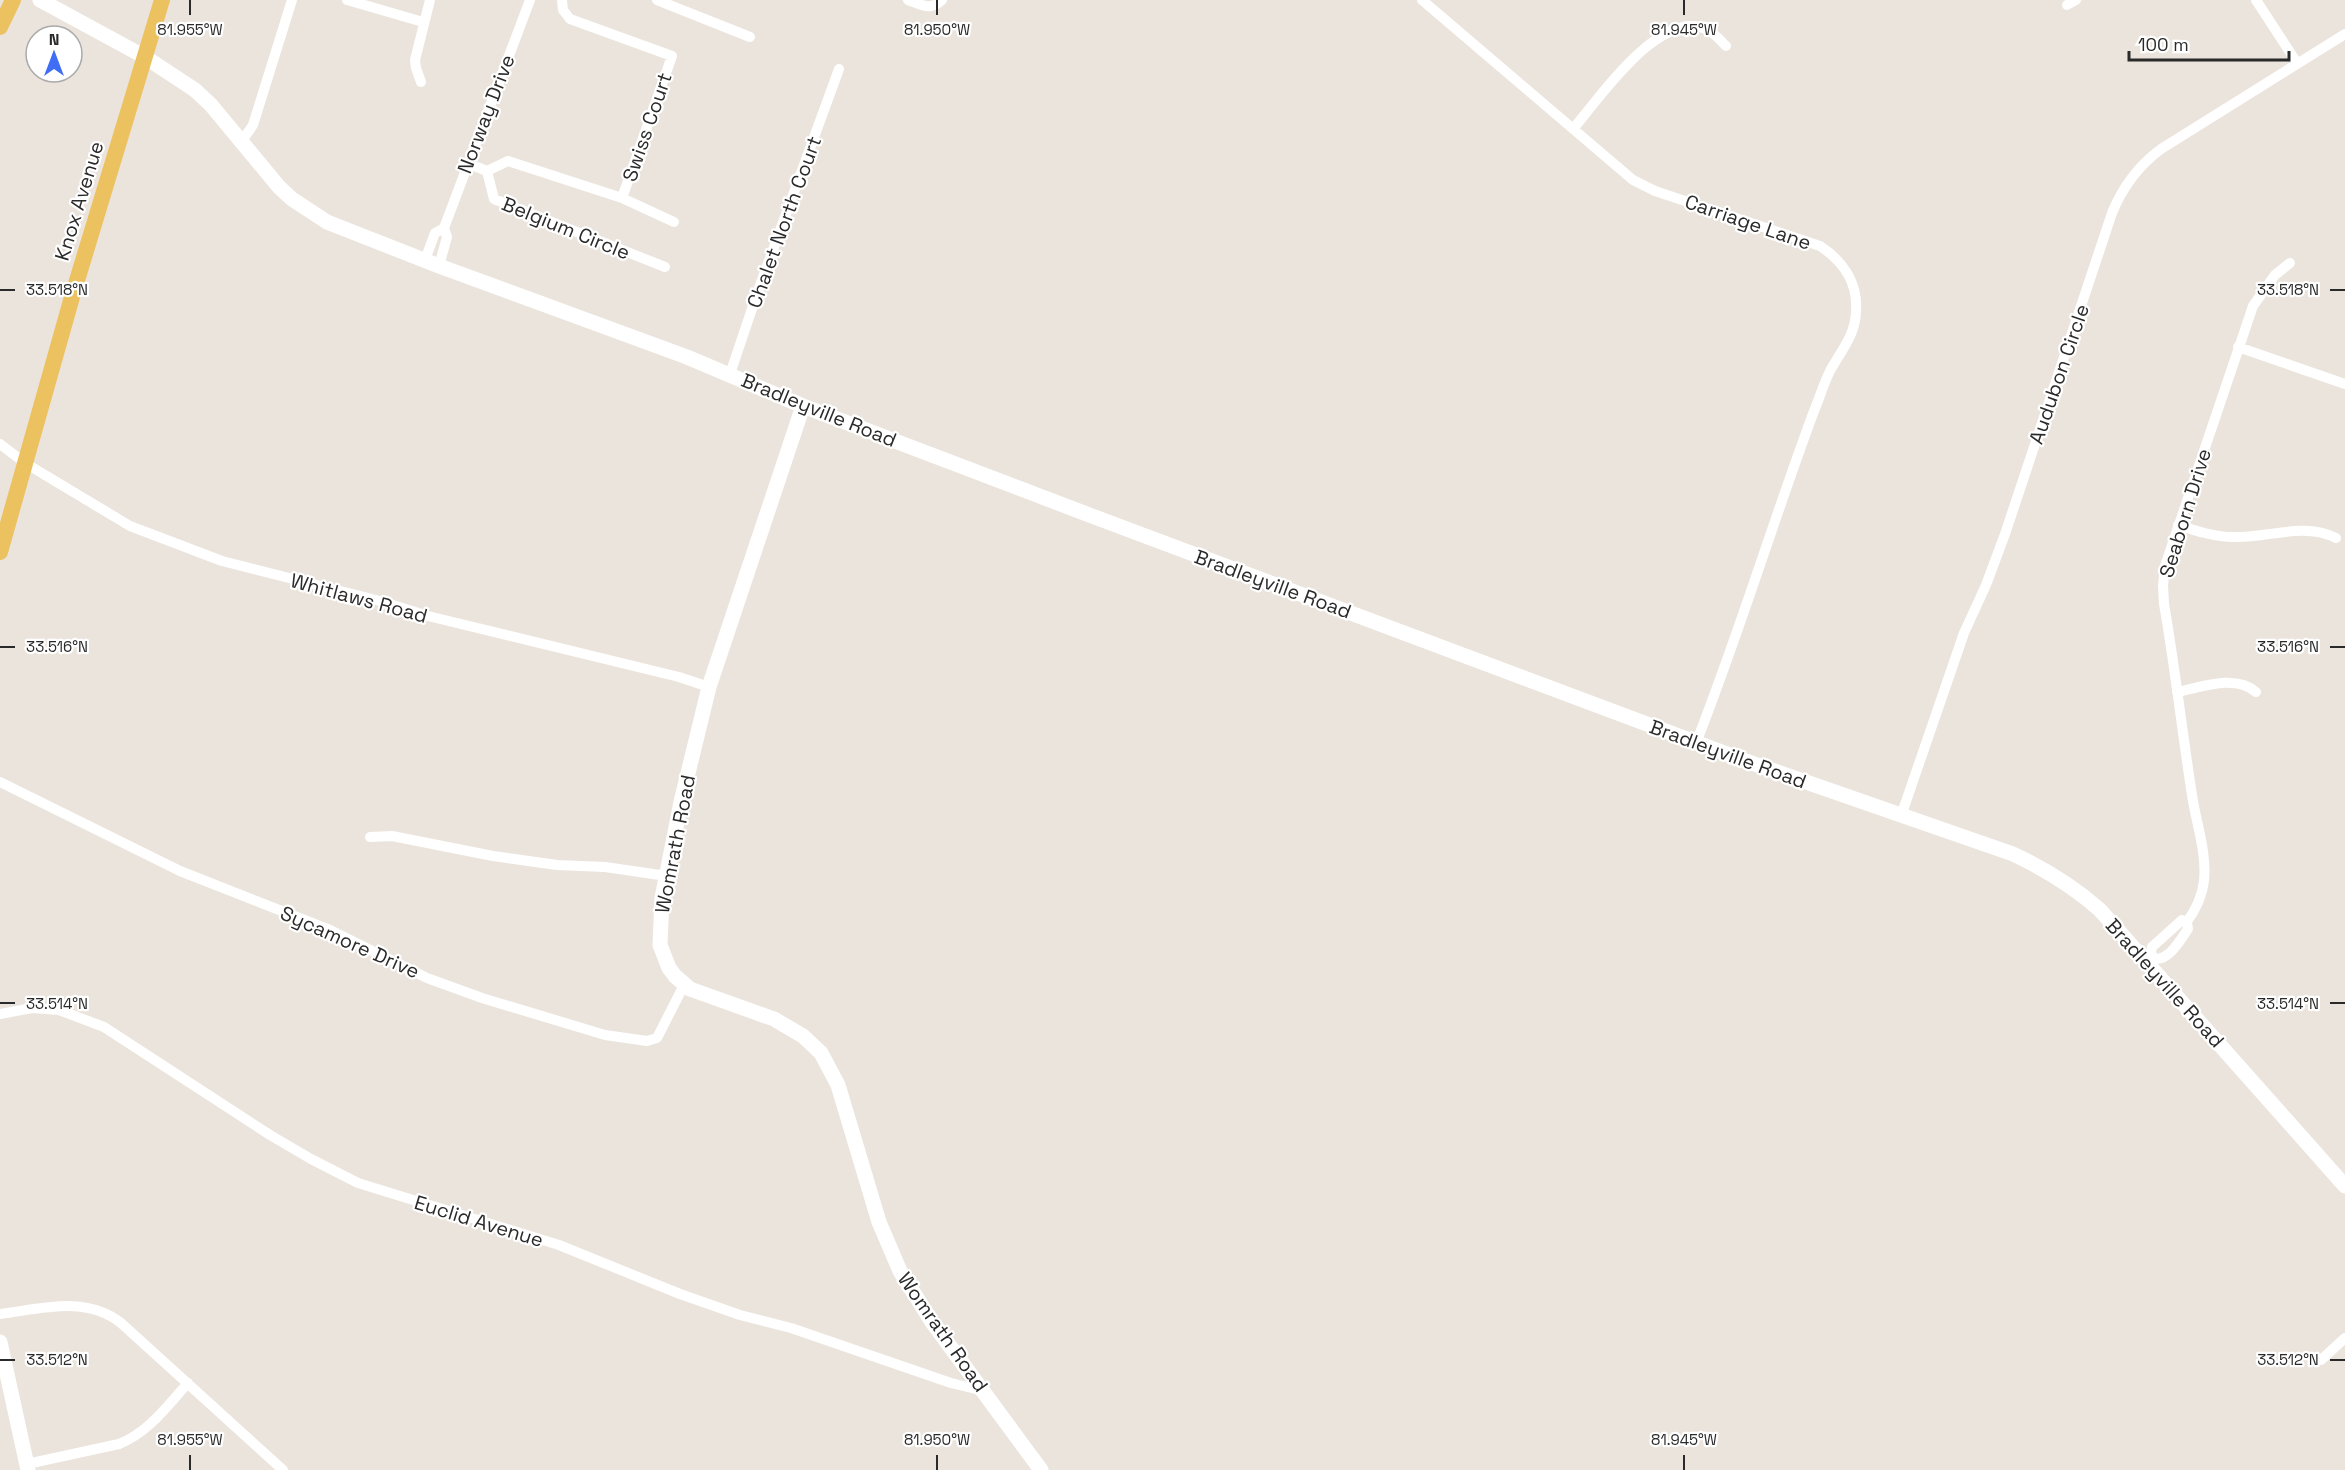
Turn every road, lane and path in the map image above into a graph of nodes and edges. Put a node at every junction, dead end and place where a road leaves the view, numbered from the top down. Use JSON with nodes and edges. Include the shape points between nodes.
{"nodes":[{"id":1,"x":13,"y":0,"type":"edge"},
{"id":2,"x":40,"y":0,"type":"edge"},
{"id":3,"x":162,"y":0,"type":"edge"},
{"id":4,"x":292,"y":0,"type":"edge"},
{"id":5,"x":347,"y":0,"type":"edge"},
{"id":6,"x":430,"y":0,"type":"edge"},
{"id":7,"x":530,"y":0,"type":"edge"},
{"id":8,"x":562,"y":0,"type":"edge"},
{"id":9,"x":657,"y":0,"type":"edge"},
{"id":10,"x":908,"y":0,"type":"edge"},
{"id":11,"x":1422,"y":0,"type":"edge"},
{"id":12,"x":2256,"y":0,"type":"edge"},
{"id":13,"x":938,"y":3,"type":"edge"},
{"id":14,"x":423,"y":22,"type":"junction"},
{"id":15,"x":0,"y":27,"type":"edge"},
{"id":16,"x":2345,"y":34,"type":"edge"},
{"id":17,"x":750,"y":37,"type":"dead end"},
{"id":18,"x":1726,"y":46,"type":"dead end"},
{"id":19,"x":144,"y":57,"type":"junction"},
{"id":20,"x":2297,"y":63,"type":"junction"},
{"id":21,"x":839,"y":69,"type":"dead end"},
{"id":22,"x":421,"y":82,"type":"dead end"},
{"id":23,"x":1573,"y":129,"type":"junction"},
{"id":24,"x":242,"y":141,"type":"junction"},
{"id":25,"x":467,"y":163,"type":"junction"},
{"id":26,"x":487,"y":171,"type":"junction"},
{"id":27,"x":622,"y":198,"type":"junction"},
{"id":28,"x":674,"y":222,"type":"dead end"},
{"id":29,"x":432,"y":263,"type":"junction"},
{"id":30,"x":2290,"y":263,"type":"dead end"},
{"id":31,"x":665,"y":267,"type":"dead end"},
{"id":32,"x":2238,"y":347,"type":"junction"},
{"id":33,"x":730,"y":374,"type":"junction"},
{"id":34,"x":2345,"y":384,"type":"edge"},
{"id":35,"x":803,"y":405,"type":"junction"},
{"id":36,"x":0,"y":444,"type":"edge"},
{"id":37,"x":25,"y":463,"type":"junction"},
{"id":38,"x":2178,"y":525,"type":"junction"},
{"id":39,"x":2336,"y":538,"type":"dead end"},
{"id":40,"x":0,"y":552,"type":"edge"},
{"id":41,"x":710,"y":687,"type":"junction"},
{"id":42,"x":2177,"y":692,"type":"junction"},
{"id":43,"x":2256,"y":693,"type":"dead end"},
{"id":44,"x":1696,"y":743,"type":"junction"},
{"id":45,"x":0,"y":782,"type":"edge"},
{"id":46,"x":1901,"y":816,"type":"junction"},
{"id":47,"x":370,"y":837,"type":"dead end"},
{"id":48,"x":667,"y":876,"type":"junction"},
{"id":49,"x":2151,"y":961,"type":"junction"},
{"id":50,"x":684,"y":985,"type":"junction"},
{"id":51,"x":0,"y":1014,"type":"edge"},
{"id":52,"x":2345,"y":1186,"type":"edge"},
{"id":53,"x":0,"y":1314,"type":"edge"},
{"id":54,"x":2345,"y":1338,"type":"edge"},
{"id":55,"x":0,"y":1342,"type":"edge"},
{"id":56,"x":2320,"y":1360,"type":"dead end"},
{"id":57,"x":188,"y":1383,"type":"junction"},
{"id":58,"x":984,"y":1391,"type":"junction"},
{"id":59,"x":27,"y":1467,"type":"edge"},
{"id":60,"x":283,"y":1470,"type":"edge"},
{"id":61,"x":1041,"y":1470,"type":"edge"}],
"edges":[{"from":1,"to":15,"type":"main road"},
{"from":2,"to":19,"type":"street","name":"Bradleyville Road"},
{"from":3,"to":19,"type":"main road","name":"Knox Avenue"},
{"from":4,"to":24,"type":"street","via":[[253,125]]},
{"from":5,"to":14,"type":"street"},
{"from":6,"to":14,"type":"street"},
{"from":7,"to":25,"type":"street","name":"Norway Drive"},
{"from":8,"to":27,"type":"street","name":"Swiss Court","via":[[570,19],[672,56]]},
{"from":9,"to":17,"type":"street"},
{"from":10,"to":13,"type":"street","via":[[928,7]]},
{"from":11,"to":23,"type":"street","name":"Carriage Lane"},
{"from":12,"to":20,"type":"street"},
{"from":14,"to":22,"type":"street","via":[[415,60]]},
{"from":16,"to":20,"type":"street","name":"Audubon Circle"},
{"from":18,"to":23,"type":"street","via":[[1700,27],[1682,28],[1658,37]]},
{"from":19,"to":24,"type":"street","name":"Bradleyville Road","via":[[195,90]]},
{"from":19,"to":37,"type":"main road","name":"Knox Avenue"},
{"from":20,"to":46,"type":"street","name":"Audubon Circle","via":[[2150,157],[2117,200],[2004,534],[1964,633]]},
{"from":21,"to":33,"type":"street","name":"Chalet North Court"},
{"from":23,"to":44,"type":"street","name":"Carriage Lane","via":[[1644,186],[1820,246],[1838,259],[1856,298],[1853,332],[1821,393]]},
{"from":24,"to":29,"type":"street","name":"Bradleyville Road","via":[[279,187],[327,222]]},
{"from":25,"to":26,"type":"street","name":"Belgium Circle"},
{"from":25,"to":29,"type":"street","name":"Norway Drive","via":[[444,228],[435,233]]},
{"from":26,"to":27,"type":"street","name":"Belgium Circle","via":[[508,161]]},
{"from":26,"to":31,"type":"street","name":"Belgium Circle","via":[[494,199]]},
{"from":27,"to":28,"type":"street","name":"Belgium Circle"},
{"from":29,"to":33,"type":"street","name":"Bradleyville Road"},
{"from":30,"to":32,"type":"street","name":"Seaborn Drive","via":[[2264,288]]},
{"from":32,"to":34,"type":"street"},
{"from":32,"to":38,"type":"street","name":"Seaborn Drive"},
{"from":33,"to":35,"type":"street","name":"Bradleyville Road"},
{"from":35,"to":41,"type":"street","name":"Womrath Road"},
{"from":35,"to":44,"type":"street","name":"Bradleyville Road"},
{"from":36,"to":37,"type":"street","name":"Whitlaws Road"},
{"from":37,"to":40,"type":"main road","name":"Knox Avenue"},
{"from":37,"to":41,"type":"street","name":"Whitlaws Road","via":[[130,526],[222,561]]},
{"from":38,"to":39,"type":"street","via":[[2234,537],[2314,530]]},
{"from":38,"to":42,"type":"street","name":"Seaborn Drive","via":[[2163,586]]},
{"from":41,"to":48,"type":"street","name":"Womrath Road"},
{"from":42,"to":43,"type":"street","via":[[2236,682]]},
{"from":42,"to":49,"type":"street","name":"Seaborn Drive","via":[[2204,877],[2198,903],[2186,923],[2188,929],[2163,958]]},
{"from":44,"to":46,"type":"street","name":"Bradleyville Road"},
{"from":45,"to":50,"type":"street","name":"Sycamore Drive","via":[[180,871],[330,930],[427,978],[605,1035],[647,1041],[657,1038]]},
{"from":46,"to":49,"type":"street","name":"Bradleyville Road","via":[[2013,854],[2053,874],[2100,910]]},
{"from":47,"to":48,"type":"street","via":[[392,836],[514,859]]},
{"from":48,"to":50,"type":"street","name":"Womrath Road","via":[[660,945],[669,968]]},
{"from":49,"to":52,"type":"street","name":"Bradleyville Road"},
{"from":50,"to":58,"type":"street","name":"Womrath Road","via":[[699,994],[774,1019],[803,1036],[821,1053],[838,1084],[879,1222],[900,1271],[932,1322]]},
{"from":51,"to":58,"type":"street","name":"Euclid Avenue","via":[[32,1008],[59,1010],[104,1027],[270,1135],[358,1183],[559,1245],[740,1315]]},
{"from":53,"to":57,"type":"street","via":[[77,1305],[96,1308],[114,1317]]},
{"from":54,"to":56,"type":"street"},
{"from":55,"to":59,"type":"street"},
{"from":57,"to":59,"type":"street","via":[[149,1427],[130,1440]]},
{"from":57,"to":60,"type":"street"},
{"from":58,"to":61,"type":"street","name":"Womrath Road"}]}
